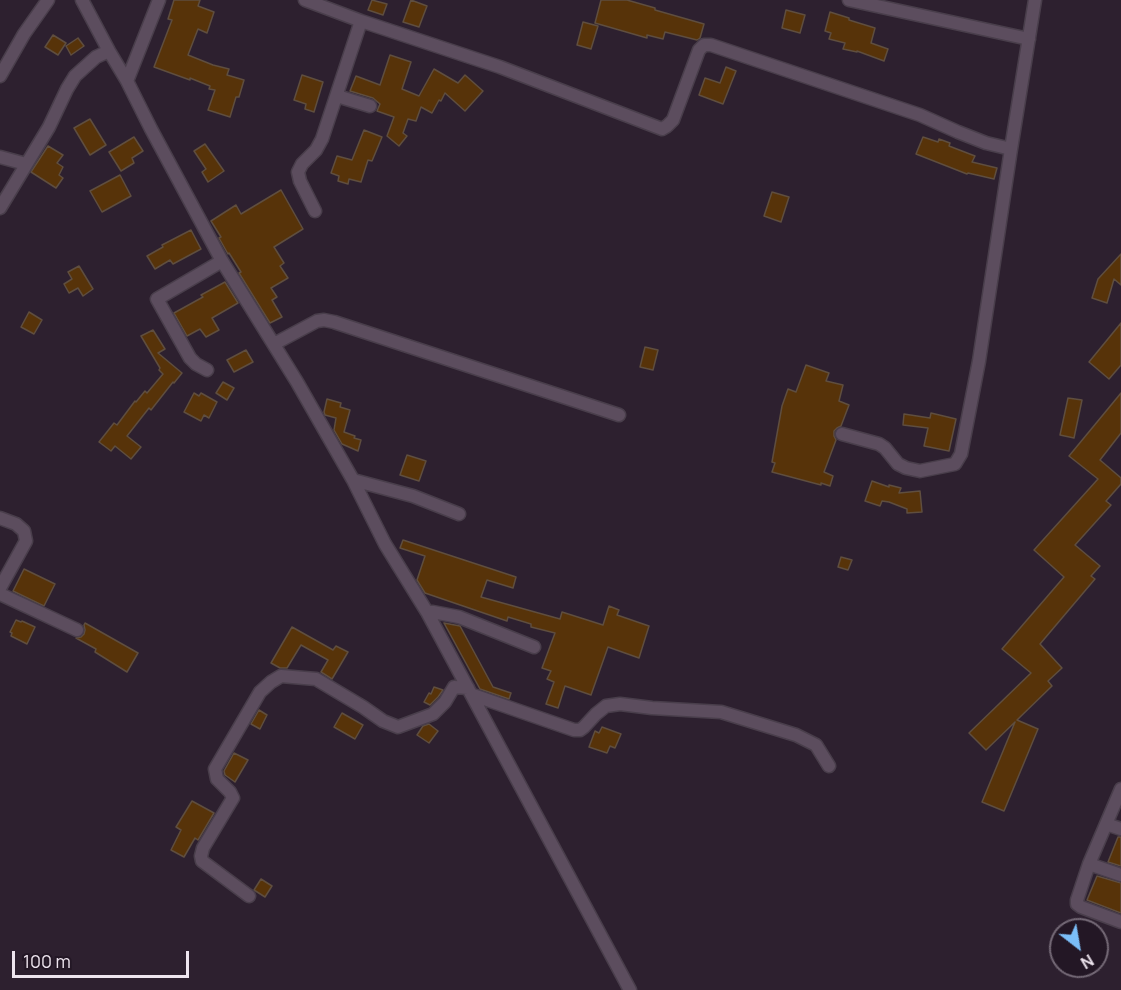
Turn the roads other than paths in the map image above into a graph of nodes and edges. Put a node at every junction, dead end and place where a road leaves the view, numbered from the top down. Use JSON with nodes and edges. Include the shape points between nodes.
{"nodes":[{"id":1,"x":48,"y":0,"type":"edge"},
{"id":2,"x":82,"y":0,"type":"edge"},
{"id":3,"x":159,"y":0,"type":"edge"},
{"id":4,"x":305,"y":0,"type":"edge"},
{"id":5,"x":849,"y":0,"type":"edge"},
{"id":6,"x":1035,"y":0,"type":"edge"},
{"id":7,"x":361,"y":21,"type":"junction"},
{"id":8,"x":1029,"y":39,"type":"junction"},
{"id":9,"x":109,"y":51,"type":"junction"},
{"id":10,"x":0,"y":76,"type":"edge"},
{"id":11,"x":127,"y":81,"type":"junction"},
{"id":12,"x":337,"y":96,"type":"junction"},
{"id":13,"x":370,"y":106,"type":"dead end"},
{"id":14,"x":1011,"y":149,"type":"junction"},
{"id":15,"x":0,"y":157,"type":"edge"},
{"id":16,"x":26,"y":164,"type":"junction"},
{"id":17,"x":0,"y":208,"type":"edge"},
{"id":18,"x":315,"y":211,"type":"dead end"},
{"id":19,"x":222,"y":261,"type":"junction"},
{"id":20,"x":274,"y":344,"type":"junction"},
{"id":21,"x":207,"y":370,"type":"dead end"},
{"id":22,"x":619,"y":416,"type":"dead end"},
{"id":23,"x":842,"y":434,"type":"dead end"},
{"id":24,"x":352,"y":480,"type":"junction"},
{"id":25,"x":459,"y":514,"type":"dead end"},
{"id":26,"x":0,"y":518,"type":"edge"},
{"id":27,"x":0,"y":588,"type":"edge"},
{"id":28,"x":0,"y":594,"type":"edge"},
{"id":29,"x":427,"y":612,"type":"junction"},
{"id":30,"x":77,"y":630,"type":"dead end"},
{"id":31,"x":534,"y":647,"type":"dead end"},
{"id":32,"x":471,"y":692,"type":"junction"},
{"id":33,"x":829,"y":766,"type":"dead end"},
{"id":34,"x":1121,"y":789,"type":"edge"},
{"id":35,"x":1106,"y":824,"type":"junction"},
{"id":36,"x":1121,"y":829,"type":"edge"},
{"id":37,"x":1089,"y":864,"type":"junction"},
{"id":38,"x":1121,"y":875,"type":"edge"},
{"id":39,"x":249,"y":896,"type":"dead end"},
{"id":40,"x":1121,"y":922,"type":"edge"},
{"id":41,"x":630,"y":990,"type":"edge"}],
"edges":[{"from":1,"to":10,"type":"street"},
{"from":2,"to":9,"type":"street"},
{"from":3,"to":11,"type":"street"},
{"from":4,"to":7,"type":"street"},
{"from":5,"to":8,"type":"street"},
{"from":6,"to":8,"type":"street"},
{"from":7,"to":12,"type":"street"},
{"from":7,"to":14,"type":"street","via":[[500,67],[662,129],[673,120],[699,50],[711,45]]},
{"from":8,"to":14,"type":"street"},
{"from":9,"to":11,"type":"street"},
{"from":9,"to":16,"type":"street","via":[[75,76]]},
{"from":11,"to":19,"type":"street"},
{"from":12,"to":13,"type":"street"},
{"from":12,"to":18,"type":"street","via":[[322,139],[298,172]]},
{"from":14,"to":23,"type":"street","via":[[961,454],[955,464],[920,471],[898,464],[879,444]]},
{"from":15,"to":16,"type":"street"},
{"from":16,"to":17,"type":"street"},
{"from":19,"to":20,"type":"street"},
{"from":19,"to":21,"type":"street","via":[[157,299],[190,358]]},
{"from":20,"to":22,"type":"street","via":[[317,321],[334,322]]},
{"from":20,"to":24,"type":"street"},
{"from":24,"to":25,"type":"street","via":[[413,496]]},
{"from":24,"to":29,"type":"street"},
{"from":26,"to":27,"type":"street","via":[[24,531],[26,541]]},
{"from":28,"to":30,"type":"street"},
{"from":29,"to":31,"type":"street","via":[[459,617]]},
{"from":29,"to":32,"type":"street"},
{"from":32,"to":33,"type":"street","via":[[574,730],[580,730],[606,706],[620,704],[721,712],[796,735],[816,745]]},
{"from":32,"to":39,"type":"street","via":[[454,687],[433,714],[398,727],[316,679],[281,676],[260,692],[215,769],[217,779],[233,798],[201,855],[202,861]]},
{"from":32,"to":41,"type":"street"},
{"from":34,"to":35,"type":"street"},
{"from":35,"to":36,"type":"street"},
{"from":35,"to":37,"type":"street"},
{"from":37,"to":38,"type":"street"},
{"from":37,"to":40,"type":"street","via":[[1077,904]]}]}
